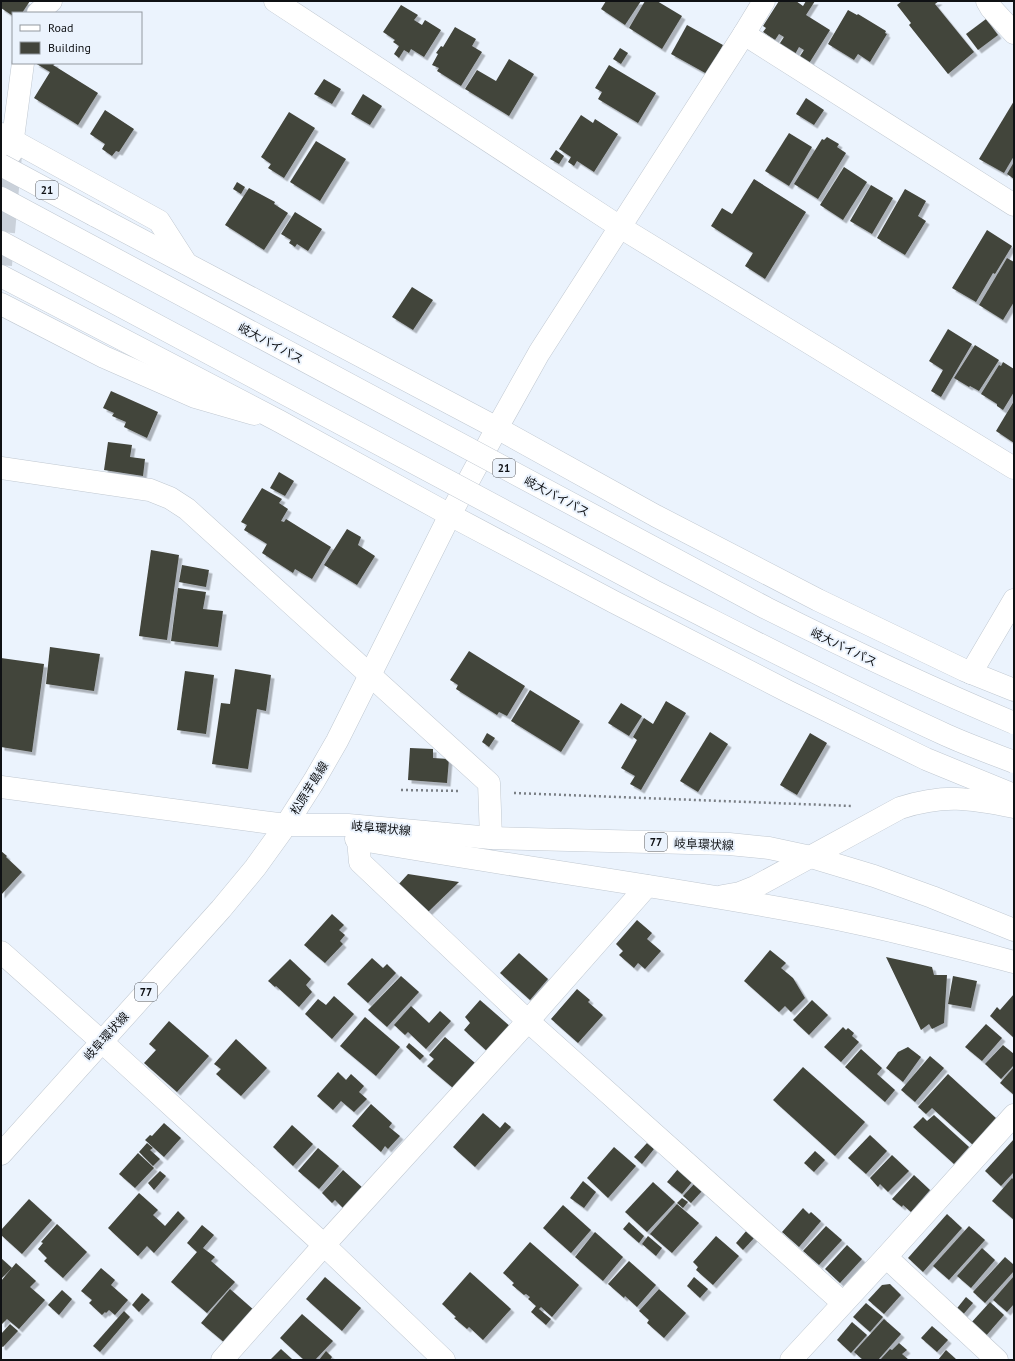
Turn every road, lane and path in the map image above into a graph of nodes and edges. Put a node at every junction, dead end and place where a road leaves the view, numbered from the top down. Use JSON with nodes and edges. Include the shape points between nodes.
{"nodes":[{"id":1,"x":51,"y":1,"type":"edge"},
{"id":2,"x":275,"y":1,"type":"edge"},
{"id":3,"x":764,"y":1,"type":"edge"},
{"id":4,"x":987,"y":1,"type":"edge"},
{"id":5,"x":39,"y":12,"type":"edge"},
{"id":6,"x":1014,"y":33,"type":"edge"},
{"id":7,"x":744,"y":34,"type":"junction"},
{"id":8,"x":23,"y":64,"type":"edge"},
{"id":9,"x":6,"y":149,"type":"edge"},
{"id":10,"x":1,"y":198,"type":"edge"},
{"id":11,"x":1014,"y":205,"type":"edge"},
{"id":12,"x":620,"y":227,"type":"junction"},
{"id":13,"x":1,"y":242,"type":"edge"},
{"id":14,"x":186,"y":263,"type":"junction"},
{"id":15,"x":1,"y":276,"type":"edge"},
{"id":16,"x":1,"y":304,"type":"edge"},
{"id":17,"x":279,"y":422,"type":"junction"},
{"id":18,"x":497,"y":428,"type":"junction"},
{"id":19,"x":1,"y":468,"type":"edge"},
{"id":20,"x":1014,"y":468,"type":"edge"},
{"id":21,"x":450,"y":515,"type":"junction"},
{"id":22,"x":1014,"y":600,"type":"edge"},
{"id":23,"x":971,"y":673,"type":"junction"},
{"id":24,"x":370,"y":676,"type":"junction"},
{"id":25,"x":1014,"y":690,"type":"edge"},
{"id":26,"x":1014,"y":723,"type":"edge"},
{"id":27,"x":1014,"y":762,"type":"edge"},
{"id":28,"x":1,"y":788,"type":"edge"},
{"id":29,"x":401,"y":790,"type":"dead end"},
{"id":30,"x":490,"y":792,"type":"junction"},
{"id":31,"x":1014,"y":795,"type":"edge"},
{"id":32,"x":857,"y":806,"type":"dead end"},
{"id":33,"x":1014,"y":807,"type":"edge"},
{"id":34,"x":286,"y":825,"type":"junction"},
{"id":35,"x":491,"y":838,"type":"junction"},
{"id":36,"x":358,"y":839,"type":"junction"},
{"id":37,"x":811,"y":857,"type":"junction"},
{"id":38,"x":647,"y":886,"type":"junction"},
{"id":39,"x":700,"y":895,"type":"junction"},
{"id":40,"x":1014,"y":930,"type":"edge"},
{"id":41,"x":1,"y":952,"type":"edge"},
{"id":42,"x":1014,"y":962,"type":"edge"},
{"id":43,"x":528,"y":1021,"type":"junction"},
{"id":44,"x":101,"y":1041,"type":"junction"},
{"id":45,"x":1013,"y":1120,"type":"edge"},
{"id":46,"x":1,"y":1154,"type":"edge"},
{"id":47,"x":324,"y":1245,"type":"junction"},
{"id":48,"x":886,"y":1257,"type":"junction"},
{"id":49,"x":843,"y":1303,"type":"junction"},
{"id":50,"x":222,"y":1360,"type":"edge"},
{"id":51,"x":444,"y":1360,"type":"edge"},
{"id":52,"x":791,"y":1360,"type":"edge"},
{"id":53,"x":997,"y":1360,"type":"edge"}],
"edges":[{"from":1,"to":5,"type":"main road"},
{"from":2,"to":12,"type":"main road"},
{"from":3,"to":7,"type":"main road","name":"松原芋島線"},
{"from":4,"to":6,"type":"main road"},
{"from":7,"to":11,"type":"main road"},
{"from":7,"to":12,"type":"main road","name":"松原芋島線"},
{"from":8,"to":9,"type":"main road"},
{"from":9,"to":14,"type":"main road","number":"21","bridge":true,"via":[[94,215]]},
{"from":9,"to":14,"type":"main road","via":[[159,221]]},
{"from":10,"to":26,"type":"main road","name":"岐大バイパス","number":"21","bridge":true,"via":[[766,608],[878,663]]},
{"from":12,"to":18,"type":"main road","name":"松原芋島線","via":[[539,353]]},
{"from":12,"to":20,"type":"main road"},
{"from":13,"to":27,"type":"main road","bridge":true,"via":[[728,629],[947,735]]},
{"from":14,"to":18,"type":"main road","number":"21"},
{"from":15,"to":17,"type":"main road"},
{"from":16,"to":17,"type":"main road","via":[[104,357],[195,397]]},
{"from":17,"to":21,"type":"main road"},
{"from":18,"to":21,"type":"main road","name":"松原芋島線"},
{"from":18,"to":23,"type":"main road","number":"21","via":[[656,516],[818,600]]},
{"from":19,"to":24,"type":"main road","via":[[150,490],[170,498],[187,510]]},
{"from":21,"to":24,"type":"main road","name":"松原芋島線"},
{"from":21,"to":31,"type":"main road","via":[[802,698],[926,759]]},
{"from":22,"to":23,"type":"main road"},
{"from":23,"to":25,"type":"main road","number":"21"},
{"from":24,"to":30,"type":"main road","via":[[490,783]]},
{"from":24,"to":34,"type":"main road","name":"松原芋島線","via":[[337,741]]},
{"from":28,"to":34,"type":"main road","name":"松原芋島線"},
{"from":29,"to":30,"type":"path"},
{"from":30,"to":32,"type":"path"},
{"from":30,"to":35,"type":"main road"},
{"from":33,"to":37,"type":"main road","via":[[945,798],[919,802],[900,808]]},
{"from":34,"to":35,"type":"main road","name":"岐阜環状線","number":"77","via":[[348,824]]},
{"from":34,"to":36,"type":"main road","name":"岐阜環状線"},
{"from":34,"to":44,"type":"main road","name":"岐阜環状線","number":"77","via":[[221,909]]},
{"from":35,"to":37,"type":"main road","name":"岐阜環状線","number":"77","via":[[729,844],[769,848]]},
{"from":36,"to":38,"type":"main road","name":"岐阜環状線"},
{"from":36,"to":43,"type":"main road","via":[[360,862]]},
{"from":37,"to":39,"type":"main road","via":[[740,893],[723,896]]},
{"from":37,"to":40,"type":"main road","name":"岐阜環状線","number":"77","via":[[874,876]]},
{"from":38,"to":39,"type":"main road","name":"岐阜環状線"},
{"from":38,"to":43,"type":"main road"},
{"from":39,"to":42,"type":"main road","name":"岐阜環状線","via":[[818,915]]},
{"from":41,"to":44,"type":"main road"},
{"from":43,"to":47,"type":"main road"},
{"from":43,"to":49,"type":"main road"},
{"from":44,"to":46,"type":"main road","name":"岐阜環状線","number":"77"},
{"from":44,"to":47,"type":"main road"},
{"from":45,"to":48,"type":"main road"},
{"from":47,"to":50,"type":"main road"},
{"from":47,"to":51,"type":"main road"},
{"from":48,"to":49,"type":"main road"},
{"from":48,"to":53,"type":"main road"},
{"from":49,"to":52,"type":"main road"}]}
